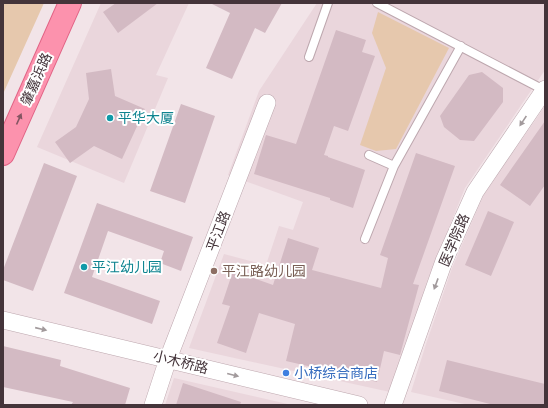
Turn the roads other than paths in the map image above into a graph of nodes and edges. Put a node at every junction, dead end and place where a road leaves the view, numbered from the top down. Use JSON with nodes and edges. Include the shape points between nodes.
{"nodes":[{"id":1,"x":70,"y":3,"type":"edge"},
{"id":2,"x":328,"y":3,"type":"edge"},
{"id":3,"x":377,"y":3,"type":"edge"},
{"id":4,"x":461,"y":46,"type":"junction"},
{"id":5,"x":310,"y":57,"type":"dead end"},
{"id":6,"x":544,"y":90,"type":"edge"},
{"id":7,"x":267,"y":102,"type":"dead end"},
{"id":8,"x":5,"y":144,"type":"edge"},
{"id":9,"x":369,"y":155,"type":"dead end"},
{"id":10,"x":394,"y":166,"type":"junction"},
{"id":11,"x":365,"y":239,"type":"dead end"},
{"id":12,"x":3,"y":320,"type":"edge"},
{"id":13,"x":168,"y":359,"type":"junction"},
{"id":14,"x":153,"y":405,"type":"edge"},
{"id":15,"x":359,"y":405,"type":"edge"},
{"id":16,"x":393,"y":405,"type":"edge"}],
"edges":[{"from":8,"to":1,"type":"main road","name":"肇嘉浜路","one_way":true},
{"from":2,"to":5,"type":"lane"},
{"from":3,"to":4,"type":"lane"},
{"from":4,"to":6,"type":"lane"},
{"from":4,"to":10,"type":"lane"},
{"from":6,"to":16,"type":"street","name":"医学院路","one_way":true,"via":[[475,192],[444,261]]},
{"from":7,"to":13,"type":"street","name":"平江路"},
{"from":9,"to":10,"type":"lane"},
{"from":10,"to":11,"type":"lane"},
{"from":12,"to":13,"type":"street","name":"小木桥路","one_way":true},
{"from":13,"to":14,"type":"street","name":"平江路"},
{"from":13,"to":15,"type":"street","name":"小木桥路","one_way":true}]}
